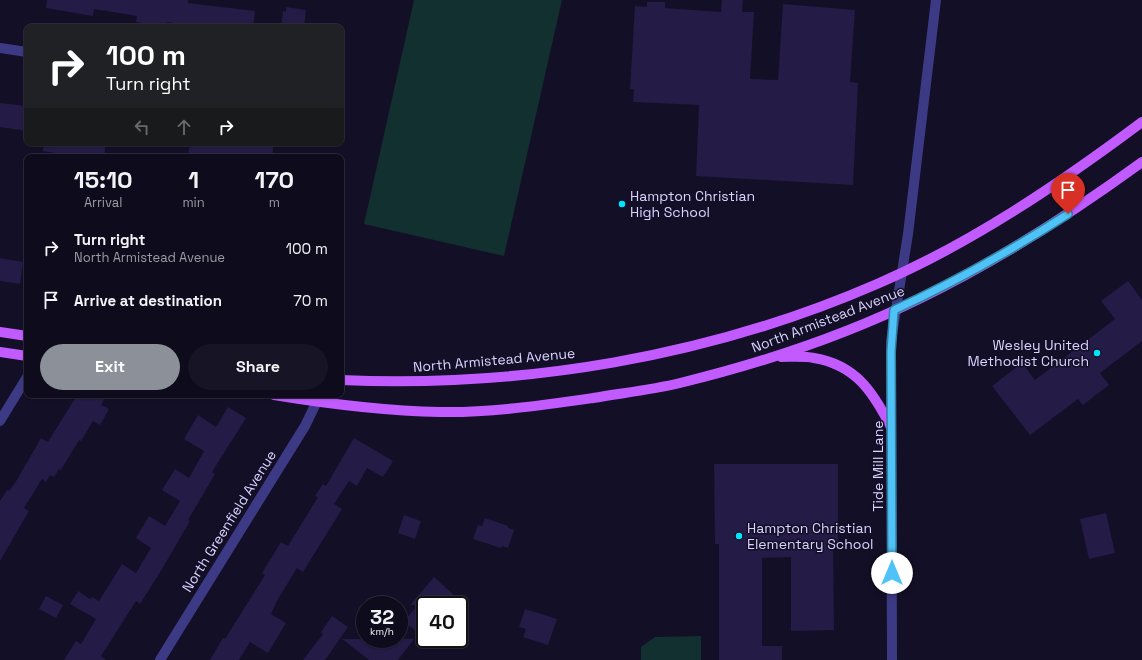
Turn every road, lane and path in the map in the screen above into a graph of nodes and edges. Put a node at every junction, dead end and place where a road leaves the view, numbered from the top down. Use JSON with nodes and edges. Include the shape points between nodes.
{"nodes":[{"id":1,"x":936,"y":0,"type":"edge"},
{"id":2,"x":0,"y":48,"type":"edge"},
{"id":3,"x":24,"y":52,"type":"edge"},
{"id":4,"x":1142,"y":122,"type":"edge"},
{"id":5,"x":1142,"y":162,"type":"edge"},
{"id":6,"x":901,"y":273,"type":"junction"},
{"id":7,"x":894,"y":310,"type":"junction"},
{"id":8,"x":0,"y":332,"type":"edge"},
{"id":9,"x":24,"y":336,"type":"edge"},
{"id":10,"x":0,"y":352,"type":"edge"},
{"id":11,"x":24,"y":356,"type":"edge"},
{"id":12,"x":774,"y":357,"type":"junction"},
{"id":13,"x":344,"y":380,"type":"edge"},
{"id":14,"x":24,"y":382,"type":"edge"},
{"id":15,"x":318,"y":398,"type":"edge"},
{"id":16,"x":0,"y":421,"type":"edge"},
{"id":17,"x":891,"y":427,"type":"junction"},
{"id":18,"x":160,"y":660,"type":"edge"},
{"id":19,"x":892,"y":660,"type":"edge"}],
"edges":[{"from":1,"to":6,"type":"street","name":"Tide Mill Lane"},
{"from":2,"to":3,"type":"street"},
{"from":4,"to":6,"type":"main road","name":"North Armistead Avenue","via":[[1039,196],[984,229]]},
{"from":5,"to":7,"type":"main road","name":"North Armistead Avenue","via":[[1022,244],[944,287]]},
{"from":6,"to":7,"type":"street","name":"Tide Mill Lane"},
{"from":6,"to":13,"type":"main road","name":"North Armistead Avenue","via":[[781,320],[727,338],[627,360],[535,374],[458,379]]},
{"from":7,"to":12,"type":"main road","name":"North Armistead Avenue"},
{"from":7,"to":17,"type":"street","name":"Tide Mill Lane","via":[[891,342]]},
{"from":8,"to":9,"type":"main road"},
{"from":10,"to":11,"type":"main road"},
{"from":12,"to":15,"type":"main road","name":"North Armistead Avenue","via":[[678,384],[536,407],[442,412],[374,408]]},
{"from":12,"to":17,"type":"main road","via":[[814,358],[833,362],[849,371],[862,380],[877,400]]},
{"from":14,"to":16,"type":"street"},
{"from":15,"to":18,"type":"street","name":"North Greenfield Avenue","via":[[305,426]]},
{"from":17,"to":19,"type":"street","name":"Tide Mill Lane"}]}
